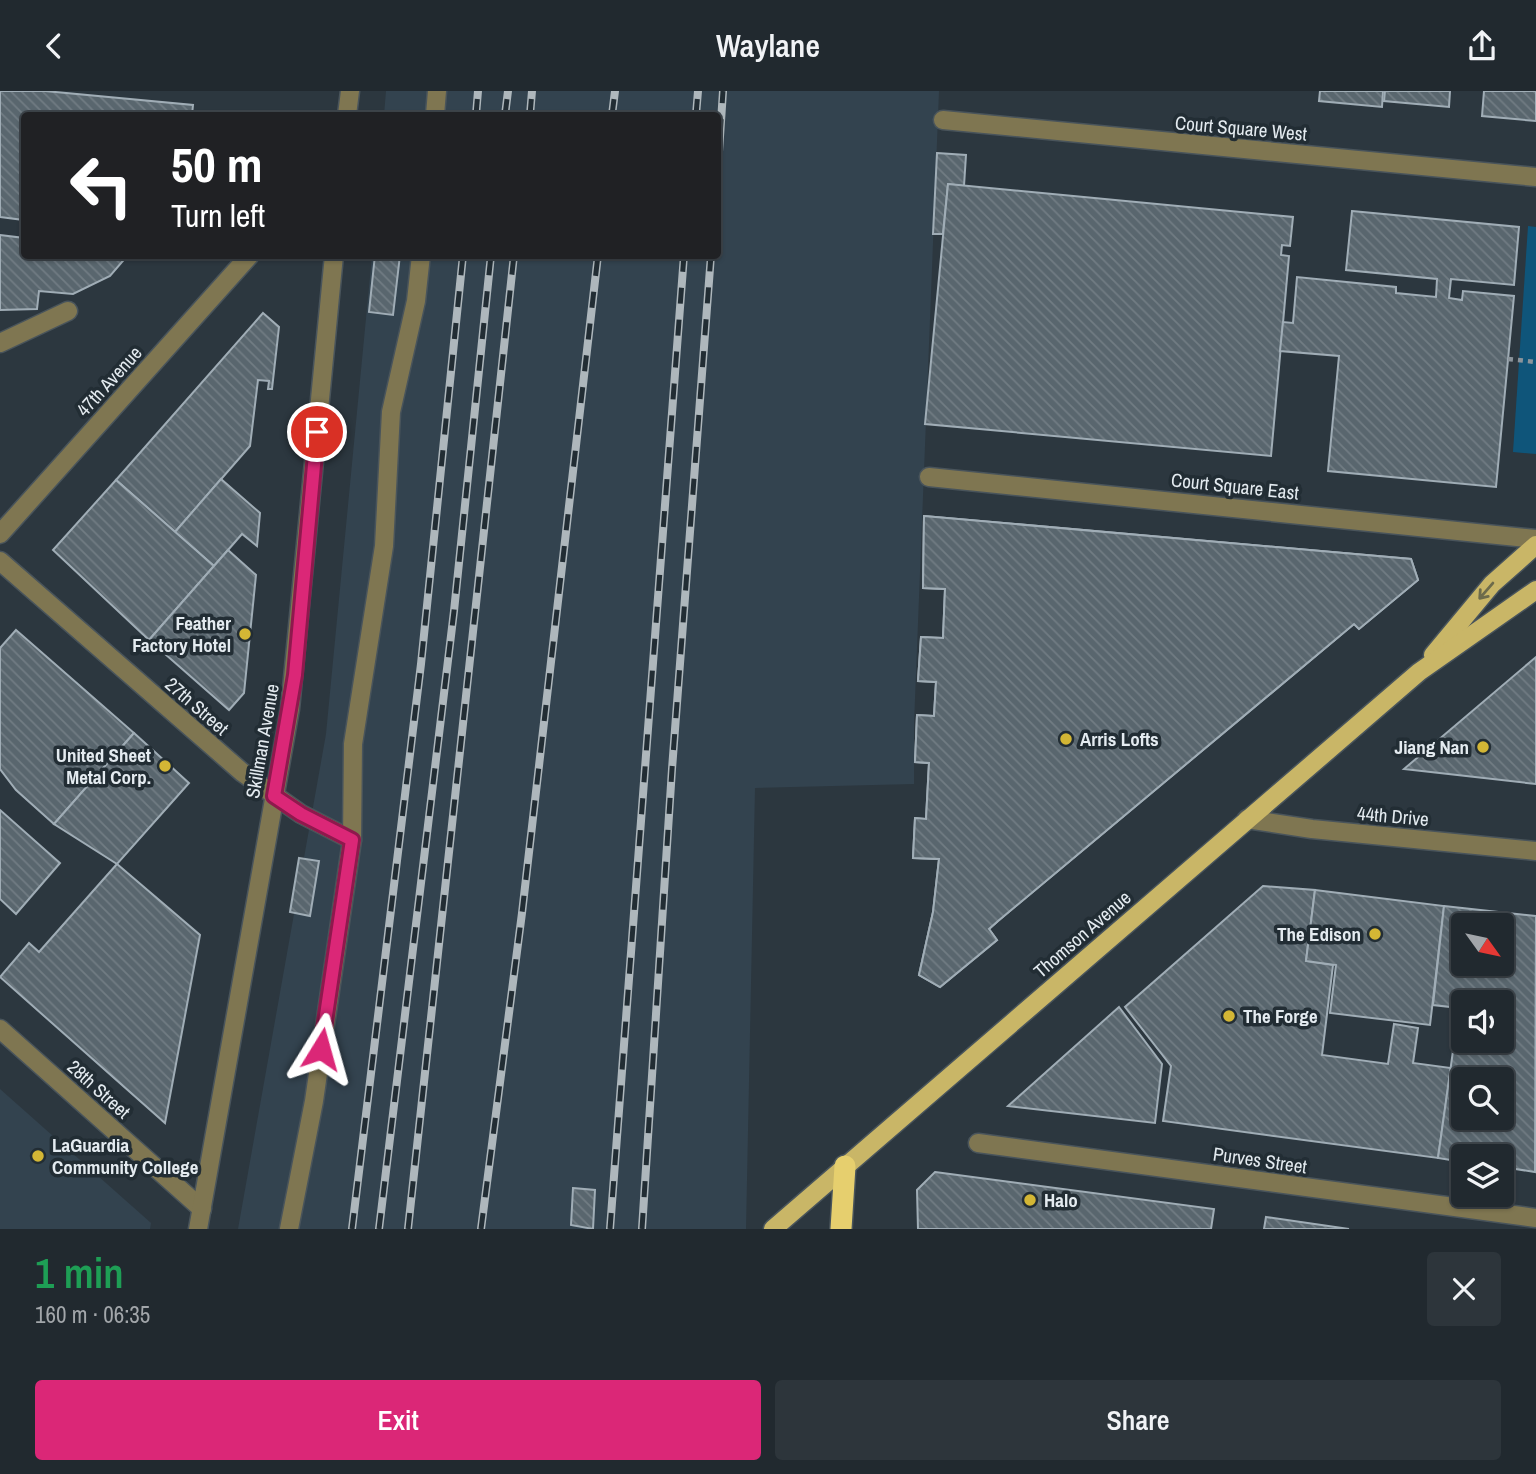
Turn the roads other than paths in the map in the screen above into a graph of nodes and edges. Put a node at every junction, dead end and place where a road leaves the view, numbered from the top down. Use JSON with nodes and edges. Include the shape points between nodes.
{"nodes":[{"id":1,"x":350,"y":91,"type":"edge"},
{"id":2,"x":437,"y":91,"type":"edge"},
{"id":3,"x":347,"y":112,"type":"edge"},
{"id":4,"x":435,"y":112,"type":"edge"},
{"id":5,"x":943,"y":120,"type":"dead end"},
{"id":6,"x":1536,"y":177,"type":"edge"},
{"id":7,"x":246,"y":259,"type":"edge"},
{"id":8,"x":334,"y":259,"type":"edge"},
{"id":9,"x":421,"y":259,"type":"edge"},
{"id":10,"x":68,"y":311,"type":"dead end"},
{"id":11,"x":0,"y":343,"type":"edge"},
{"id":12,"x":929,"y":477,"type":"dead end"},
{"id":13,"x":0,"y":534,"type":"edge"},
{"id":14,"x":1536,"y":539,"type":"edge"},
{"id":15,"x":1536,"y":545,"type":"edge"},
{"id":16,"x":0,"y":561,"type":"edge"},
{"id":17,"x":1536,"y":590,"type":"edge"},
{"id":18,"x":1419,"y":671,"type":"junction"},
{"id":19,"x":274,"y":796,"type":"junction"},
{"id":20,"x":1247,"y":819,"type":"junction"},
{"id":21,"x":352,"y":840,"type":"junction"},
{"id":22,"x":1536,"y":851,"type":"edge"},
{"id":23,"x":0,"y":1029,"type":"edge"},
{"id":24,"x":978,"y":1143,"type":"dead end"},
{"id":25,"x":845,"y":1166,"type":"junction"},
{"id":26,"x":202,"y":1209,"type":"junction"},
{"id":27,"x":1536,"y":1218,"type":"edge"},
{"id":28,"x":198,"y":1229,"type":"edge"},
{"id":29,"x":289,"y":1229,"type":"edge"},
{"id":30,"x":773,"y":1229,"type":"edge"},
{"id":31,"x":841,"y":1229,"type":"edge"}],
"edges":[{"from":1,"to":3,"type":"street"},
{"from":2,"to":4,"type":"street"},
{"from":5,"to":6,"type":"street","name":"Court Square West"},
{"from":7,"to":13,"type":"street","name":"47th Avenue"},
{"from":8,"to":19,"type":"street","name":"Skillman Avenue","via":[[296,664]]},
{"from":9,"to":21,"type":"street","via":[[391,412],[384,546],[353,744]]},
{"from":10,"to":11,"type":"street"},
{"from":12,"to":14,"type":"street","name":"Court Square East"},
{"from":15,"to":18,"type":"main road","name":"Thomson Avenue","one_way":true,"via":[[1492,584]]},
{"from":16,"to":19,"type":"street","name":"27th Street"},
{"from":17,"to":18,"type":"main road","name":"Thomson Avenue"},
{"from":18,"to":20,"type":"main road","name":"Thomson Avenue"},
{"from":19,"to":21,"type":"street","name":"27th Street"},
{"from":19,"to":26,"type":"street","name":"Skillman Avenue"},
{"from":20,"to":22,"type":"street","name":"44th Drive"},
{"from":20,"to":25,"type":"main road","name":"Thomson Avenue"},
{"from":21,"to":29,"type":"street","via":[[314,1101]]},
{"from":23,"to":26,"type":"street","name":"28th Street"},
{"from":24,"to":27,"type":"street","name":"Purves Street"},
{"from":25,"to":30,"type":"main road","name":"Thomson Avenue"},
{"from":25,"to":31,"type":"highway"},
{"from":26,"to":28,"type":"street","name":"Skillman Avenue"}]}
